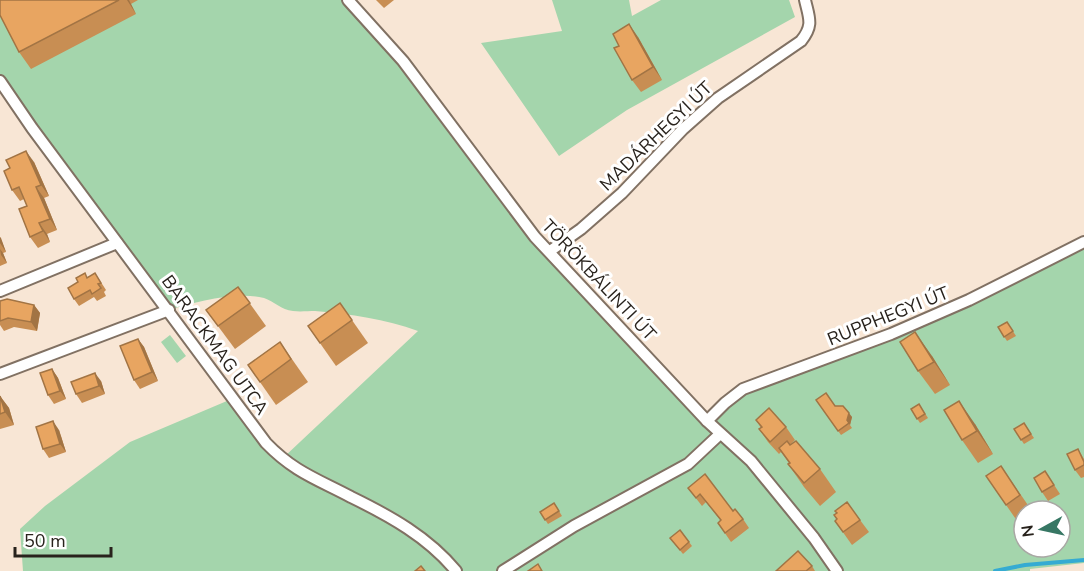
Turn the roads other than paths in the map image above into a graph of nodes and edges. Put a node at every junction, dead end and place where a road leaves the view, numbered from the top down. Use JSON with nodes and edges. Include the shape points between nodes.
{"nodes":[{"id":1,"x":348,"y":0,"type":"edge"},
{"id":2,"x":804,"y":0,"type":"edge"},
{"id":3,"x":0,"y":81,"type":"edge"},
{"id":4,"x":1084,"y":242,"type":"edge"},
{"id":5,"x":117,"y":243,"type":"junction"},
{"id":6,"x":550,"y":251,"type":"junction"},
{"id":7,"x":0,"y":291,"type":"edge"},
{"id":8,"x":169,"y":310,"type":"junction"},
{"id":9,"x":0,"y":374,"type":"edge"},
{"id":10,"x":707,"y":421,"type":"junction"},
{"id":11,"x":720,"y":434,"type":"junction"},
{"id":12,"x":456,"y":571,"type":"edge"},
{"id":13,"x":503,"y":571,"type":"edge"},
{"id":14,"x":837,"y":571,"type":"edge"}],
"edges":[{"from":1,"to":6,"type":"street","name":"TÖRÖKBÁLINTI ÚT","via":[[403,61],[533,234]]},
{"from":2,"to":6,"type":"street","name":"MADÁRHEGYI ÚT","via":[[811,23],[801,41],[718,98],[622,193]]},
{"from":3,"to":5,"type":"street","name":"BARACKMAG UTCA"},
{"from":4,"to":10,"type":"street","name":"RUPPHEGYI ÚT","via":[[891,334],[743,389]]},
{"from":5,"to":7,"type":"street"},
{"from":5,"to":8,"type":"street","name":"BARACKMAG UTCA"},
{"from":6,"to":10,"type":"street","name":"TÖRÖKBÁLINTI ÚT"},
{"from":8,"to":9,"type":"street"},
{"from":8,"to":12,"type":"street","name":"BARACKMAG UTCA","via":[[281,459],[419,536]]},
{"from":10,"to":11,"type":"street","name":"TÖRÖKBÁLINTI ÚT"},
{"from":11,"to":13,"type":"street","via":[[688,464],[544,543]]},
{"from":11,"to":14,"type":"street","name":"TÖRÖKBÁLINTI ÚT","via":[[751,461]]}]}
